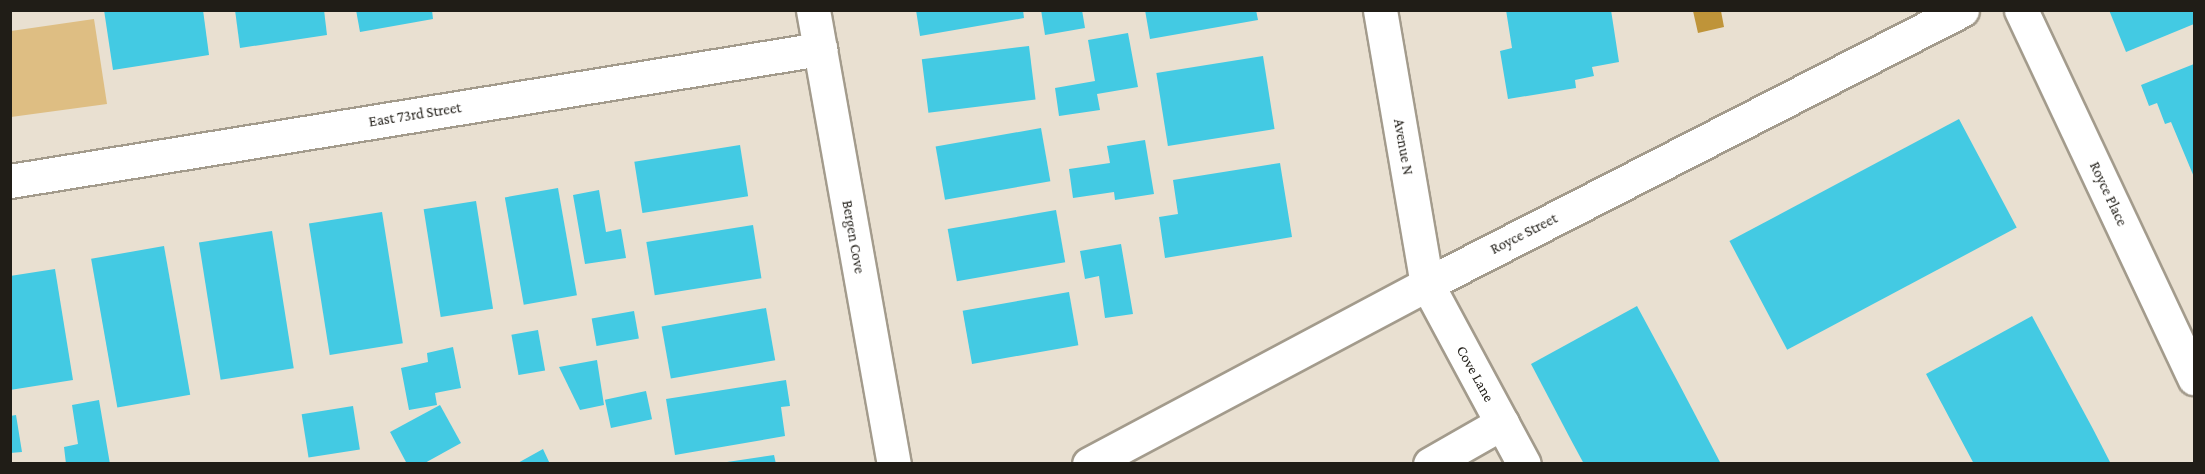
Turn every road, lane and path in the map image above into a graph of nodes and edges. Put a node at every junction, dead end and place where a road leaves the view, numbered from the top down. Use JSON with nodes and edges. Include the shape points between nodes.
{"nodes":[{"id":1,"x":813,"y":10,"type":"edge"},
{"id":2,"x":1380,"y":10,"type":"edge"},
{"id":3,"x":1962,"y":10,"type":"edge"},
{"id":4,"x":2021,"y":10,"type":"edge"},
{"id":5,"x":819,"y":49,"type":"junction"},
{"id":6,"x":10,"y":181,"type":"edge"},
{"id":7,"x":1427,"y":284,"type":"junction"},
{"id":8,"x":2194,"y":378,"type":"edge"},
{"id":9,"x":1502,"y":423,"type":"junction"},
{"id":10,"x":894,"y":464,"type":"edge"},
{"id":11,"x":1089,"y":464,"type":"edge"},
{"id":12,"x":1430,"y":464,"type":"edge"},
{"id":13,"x":1524,"y":464,"type":"edge"}],
"edges":[{"from":1,"to":5,"type":"street","name":"Bergen Cove"},
{"from":2,"to":7,"type":"street","name":"Avenue N"},
{"from":3,"to":7,"type":"street","name":"Royce Street"},
{"from":4,"to":8,"type":"street","name":"Royce Place"},
{"from":5,"to":6,"type":"street","name":"East 73rd Street"},
{"from":5,"to":10,"type":"street","name":"Bergen Cove"},
{"from":7,"to":9,"type":"street","name":"Cove Lane"},
{"from":7,"to":11,"type":"street","name":"Royce Street"},
{"from":9,"to":12,"type":"street"},
{"from":9,"to":13,"type":"street","name":"Cove Lane"}]}
